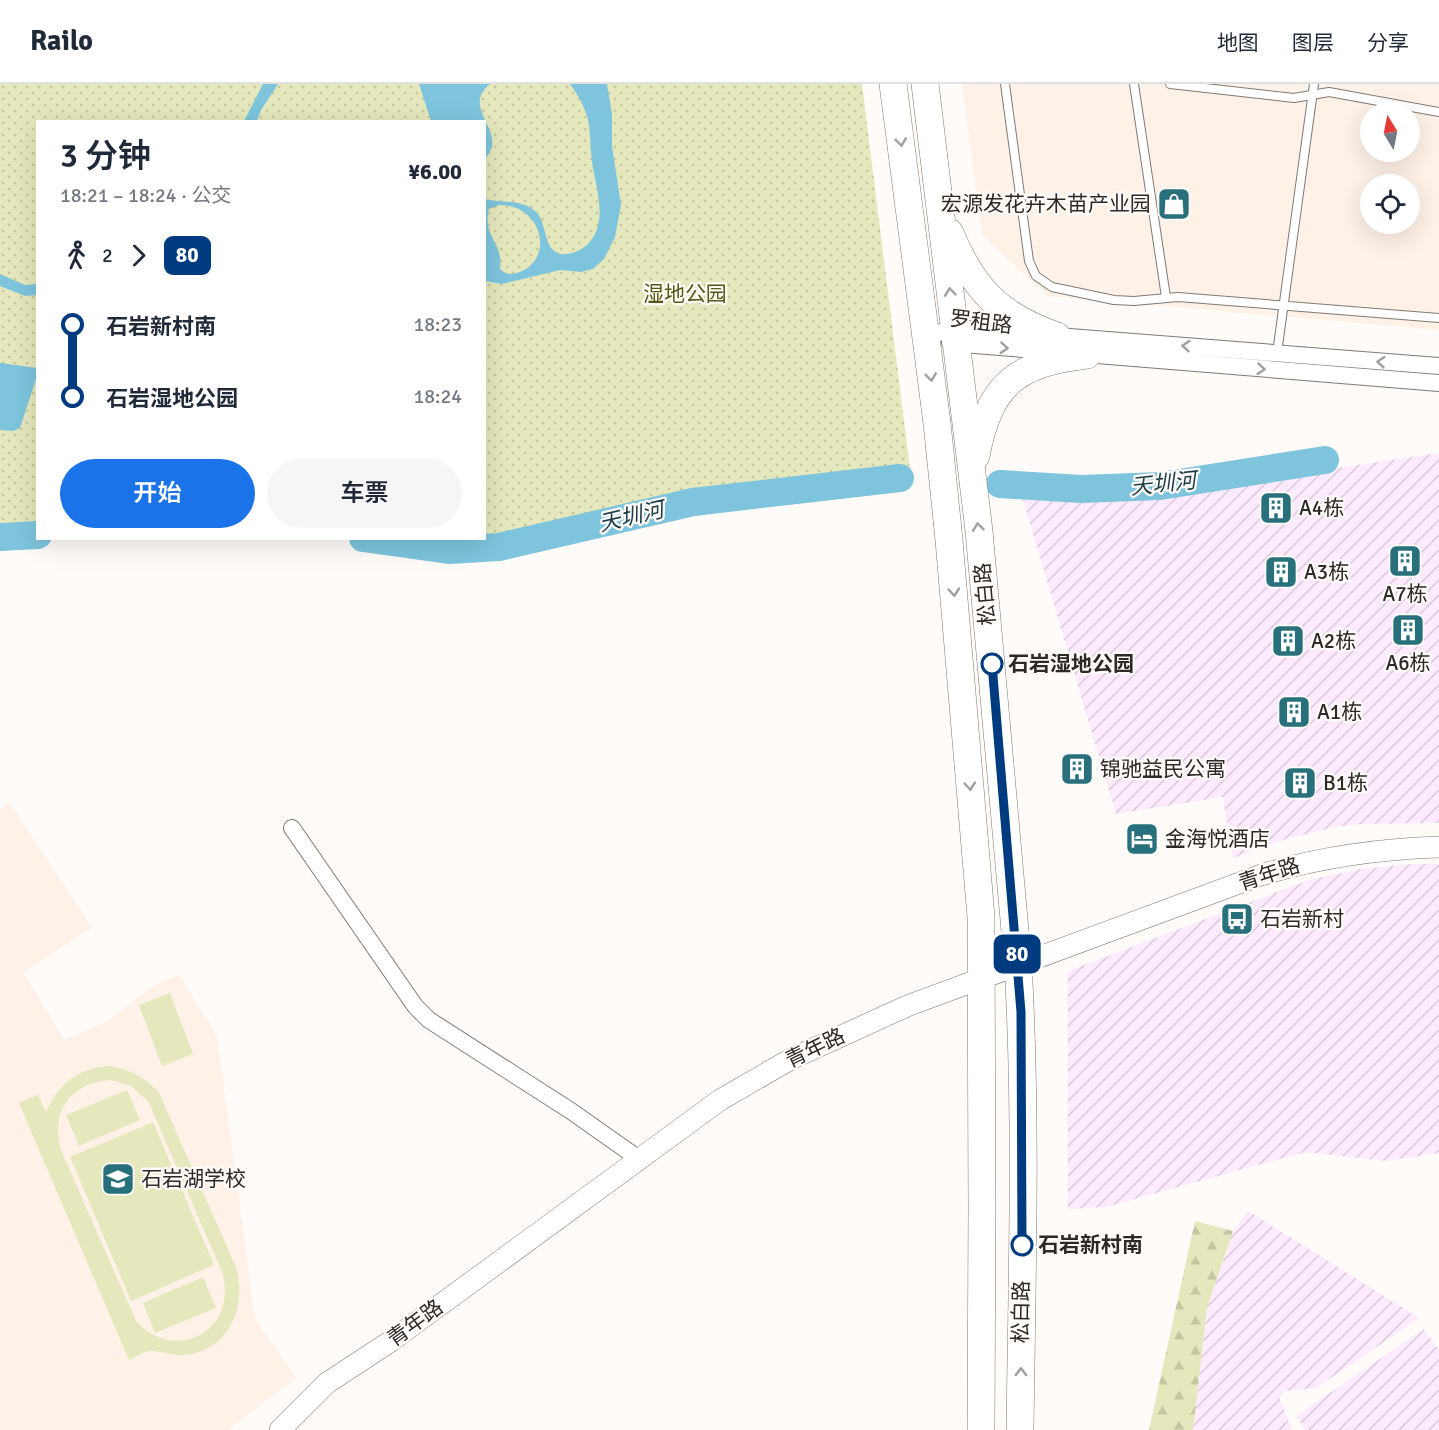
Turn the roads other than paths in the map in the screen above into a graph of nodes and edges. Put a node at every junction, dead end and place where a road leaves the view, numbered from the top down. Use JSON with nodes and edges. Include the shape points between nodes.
{"nodes":[{"id":1,"x":893,"y":84,"type":"edge"},
{"id":2,"x":925,"y":84,"type":"edge"},
{"id":3,"x":1005,"y":84,"type":"edge"},
{"id":4,"x":1134,"y":84,"type":"edge"},
{"id":5,"x":1170,"y":84,"type":"edge"},
{"id":6,"x":1314,"y":84,"type":"edge"},
{"id":7,"x":1313,"y":95,"type":"junction"},
{"id":8,"x":1439,"y":112,"type":"edge"},
{"id":9,"x":939,"y":201,"type":"junction"},
{"id":10,"x":1166,"y":297,"type":"junction"},
{"id":11,"x":1283,"y":305,"type":"junction"},
{"id":12,"x":1439,"y":318,"type":"edge"},
{"id":13,"x":956,"y":336,"type":"junction"},
{"id":14,"x":1057,"y":336,"type":"junction"},
{"id":15,"x":926,"y":338,"type":"junction"},
{"id":16,"x":1276,"y":353,"type":"junction"},
{"id":17,"x":1087,"y":355,"type":"junction"},
{"id":18,"x":1439,"y":366,"type":"edge"},
{"id":19,"x":1439,"y":383,"type":"edge"},
{"id":20,"x":973,"y":484,"type":"junction"},
{"id":21,"x":292,"y":828,"type":"dead end"},
{"id":22,"x":1439,"y":847,"type":"edge"},
{"id":23,"x":1018,"y":964,"type":"junction"},
{"id":24,"x":981,"y":979,"type":"junction"},
{"id":25,"x":639,"y":1159,"type":"junction"},
{"id":26,"x":280,"y":1430,"type":"edge"},
{"id":27,"x":981,"y":1430,"type":"edge"},
{"id":28,"x":1020,"y":1430,"type":"edge"}],
"edges":[{"from":1,"to":15,"type":"main road","name":"松白路","one_way":true},
{"from":2,"to":9,"type":"main road","name":"松白路"},
{"from":3,"to":10,"type":"lane","via":[[1029,261],[1036,276],[1052,287],[1114,300]]},
{"from":4,"to":10,"type":"lane"},
{"from":5,"to":7,"type":"lane","via":[[1294,98]]},
{"from":6,"to":7,"type":"lane"},
{"from":7,"to":8,"type":"lane","via":[[1329,92]]},
{"from":7,"to":11,"type":"lane"},
{"from":13,"to":9,"type":"main road","name":"松白路","one_way":true},
{"from":9,"to":14,"type":"main road","via":[[955,245],[987,296],[1040,330]]},
{"from":10,"to":11,"type":"lane"},
{"from":11,"to":12,"type":"lane"},
{"from":11,"to":16,"type":"lane"},
{"from":13,"to":14,"type":"street","name":"罗租路"},
{"from":13,"to":15,"type":"street","name":"罗租路"},
{"from":13,"to":17,"type":"street","name":"罗租路","one_way":true},
{"from":13,"to":20,"type":"main road","name":"松白路"},
{"from":16,"to":14,"type":"street","name":"罗租路","one_way":true},
{"from":15,"to":24,"type":"main road","name":"松白路","one_way":true,"via":[[950,551],[981,917]]},
{"from":18,"to":16,"type":"street","name":"罗租路","one_way":true},
{"from":17,"to":19,"type":"street","name":"罗租路","one_way":true},
{"from":17,"to":20,"type":"main road","via":[[1036,366],[998,393],[981,434]]},
{"from":23,"to":20,"type":"main road","name":"松白路","one_way":true},
{"from":21,"to":25,"type":"street","via":[[415,1006],[429,1020],[571,1110]]},
{"from":22,"to":23,"type":"street","name":"青年路","via":[[1366,851],[1289,866]]},
{"from":23,"to":24,"type":"street","name":"青年路"},
{"from":28,"to":23,"type":"main road","name":"松白路","one_way":true},
{"from":24,"to":25,"type":"street","name":"青年路","via":[[907,1006],[791,1059],[720,1100]]},
{"from":24,"to":27,"type":"main road","name":"松白路"},
{"from":25,"to":26,"type":"street","name":"青年路","via":[[391,1341],[327,1383]]}]}
